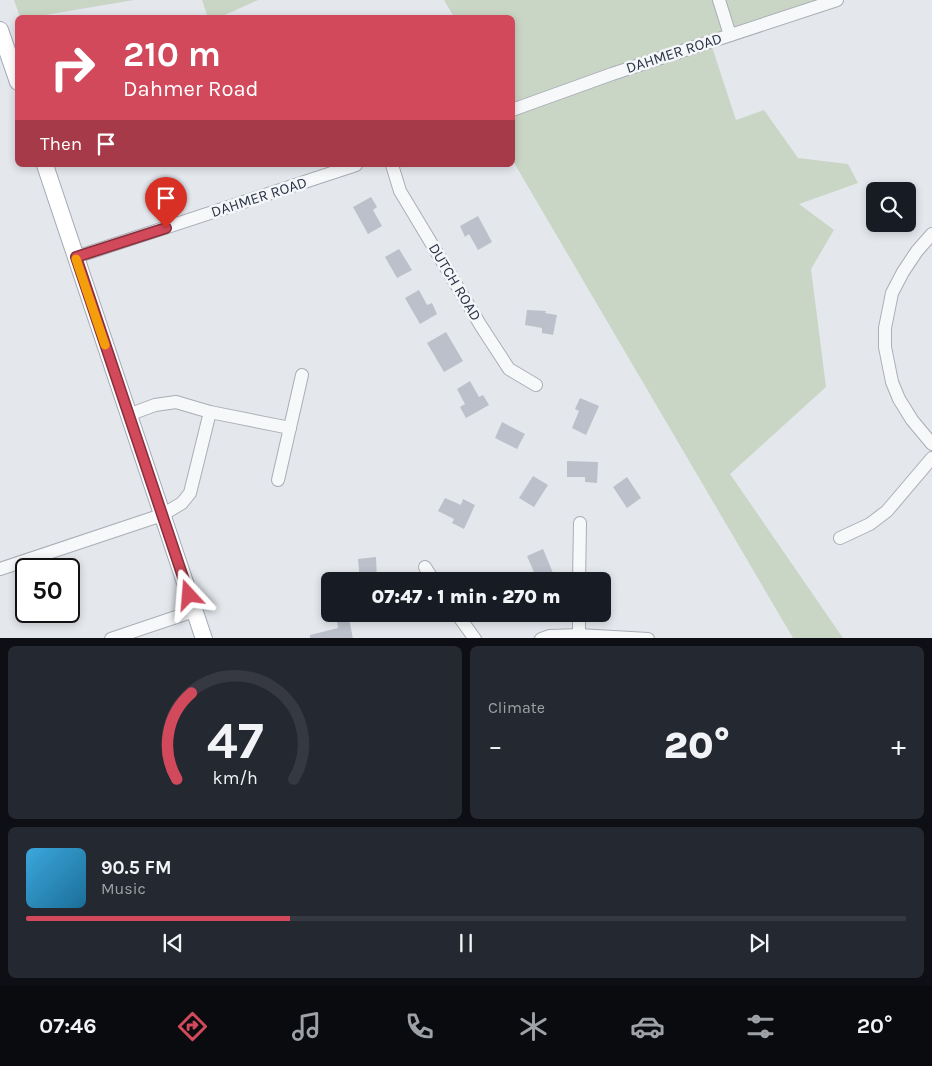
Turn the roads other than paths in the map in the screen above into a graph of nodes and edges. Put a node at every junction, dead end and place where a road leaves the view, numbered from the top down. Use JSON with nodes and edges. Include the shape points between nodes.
{"nodes":[{"id":1,"x":719,"y":0,"type":"edge"},
{"id":2,"x":836,"y":0,"type":"edge"},
{"id":3,"x":0,"y":30,"type":"edge"},
{"id":4,"x":730,"y":35,"type":"junction"},
{"id":5,"x":4,"y":57,"type":"edge"},
{"id":6,"x":15,"y":77,"type":"edge"},
{"id":7,"x":515,"y":109,"type":"edge"},
{"id":8,"x":46,"y":167,"type":"edge"},
{"id":9,"x":350,"y":167,"type":"edge"},
{"id":10,"x":393,"y":167,"type":"edge"},
{"id":11,"x":932,"y":234,"type":"edge"},
{"id":12,"x":76,"y":257,"type":"junction"},
{"id":13,"x":302,"y":375,"type":"dead end"},
{"id":14,"x":536,"y":385,"type":"dead end"},
{"id":15,"x":210,"y":412,"type":"junction"},
{"id":16,"x":128,"y":415,"type":"junction"},
{"id":17,"x":290,"y":428,"type":"junction"},
{"id":18,"x":932,"y":444,"type":"edge"},
{"id":19,"x":932,"y":458,"type":"edge"},
{"id":20,"x":278,"y":480,"type":"dead end"},
{"id":21,"x":162,"y":515,"type":"junction"},
{"id":22,"x":580,"y":523,"type":"dead end"},
{"id":23,"x":840,"y":538,"type":"dead end"},
{"id":24,"x":424,"y":567,"type":"dead end"},
{"id":25,"x":0,"y":569,"type":"edge"},
{"id":26,"x":428,"y":572,"type":"edge"},
{"id":27,"x":579,"y":572,"type":"edge"},
{"id":28,"x":194,"y":611,"type":"junction"},
{"id":29,"x":463,"y":622,"type":"edge"},
{"id":30,"x":579,"y":622,"type":"edge"},
{"id":31,"x":580,"y":637,"type":"edge"},
{"id":32,"x":111,"y":638,"type":"edge"},
{"id":33,"x":204,"y":638,"type":"edge"},
{"id":34,"x":475,"y":638,"type":"edge"},
{"id":35,"x":541,"y":638,"type":"edge"},
{"id":36,"x":648,"y":638,"type":"edge"}],
"edges":[{"from":1,"to":4,"type":"street"},
{"from":2,"to":4,"type":"street","name":"DAHMER ROAD"},
{"from":3,"to":5,"type":"main road"},
{"from":4,"to":7,"type":"street","name":"DAHMER ROAD"},
{"from":5,"to":6,"type":"main road"},
{"from":8,"to":12,"type":"main road"},
{"from":9,"to":12,"type":"street","name":"DAHMER ROAD"},
{"from":10,"to":14,"type":"street","name":"DUTCH ROAD","via":[[400,191],[485,334],[509,369]]},
{"from":11,"to":18,"type":"street","via":[[917,251],[892,293],[884,328],[890,373],[899,400]]},
{"from":12,"to":16,"type":"main road"},
{"from":13,"to":17,"type":"street"},
{"from":15,"to":16,"type":"street","via":[[176,402]]},
{"from":15,"to":17,"type":"street"},
{"from":15,"to":21,"type":"street","via":[[190,493],[182,503]]},
{"from":16,"to":21,"type":"main road"},
{"from":17,"to":20,"type":"street"},
{"from":19,"to":23,"type":"street","via":[[887,511],[870,524]]},
{"from":21,"to":25,"type":"street"},
{"from":21,"to":28,"type":"main road"},
{"from":22,"to":27,"type":"street"},
{"from":24,"to":26,"type":"street"},
{"from":28,"to":32,"type":"street"},
{"from":28,"to":33,"type":"main road"},
{"from":29,"to":34,"type":"street"},
{"from":30,"to":31,"type":"street"},
{"from":31,"to":35,"type":"street"},
{"from":31,"to":36,"type":"street"}]}
